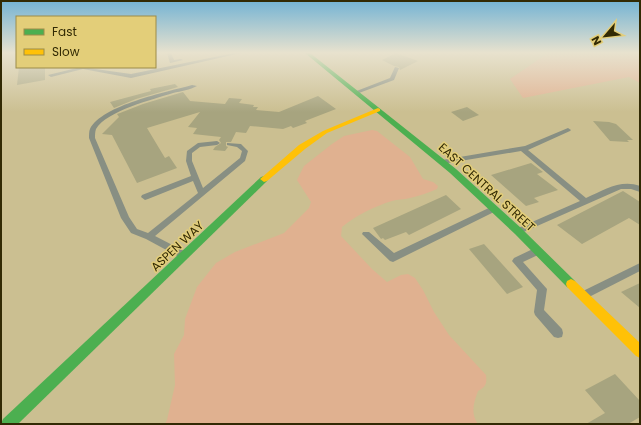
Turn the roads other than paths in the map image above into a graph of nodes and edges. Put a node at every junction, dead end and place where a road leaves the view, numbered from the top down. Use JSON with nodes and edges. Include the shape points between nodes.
{"nodes":[{"id":1,"x":57,"y":73,"type":"edge"},
{"id":2,"x":119,"y":73,"type":"edge"},
{"id":3,"x":139,"y":73,"type":"edge"},
{"id":4,"x":332,"y":73,"type":"edge"},
{"id":5,"x":394,"y":73,"type":"edge"},
{"id":6,"x":51,"y":75,"type":"dead end"},
{"id":7,"x":194,"y":86,"type":"dead end"},
{"id":8,"x":356,"y":92,"type":"junction"},
{"id":9,"x":378,"y":110,"type":"junction"},
{"id":10,"x":568,"y":130,"type":"dead end"},
{"id":11,"x":217,"y":143,"type":"dead end"},
{"id":12,"x":230,"y":144,"type":"dead end"},
{"id":13,"x":523,"y":149,"type":"junction"},
{"id":14,"x":442,"y":162,"type":"junction"},
{"id":15,"x":195,"y":177,"type":"junction"},
{"id":16,"x":640,"y":189,"type":"edge"},
{"id":17,"x":202,"y":194,"type":"junction"},
{"id":18,"x":145,"y":196,"type":"dead end"},
{"id":19,"x":585,"y":201,"type":"junction"},
{"id":20,"x":493,"y":208,"type":"junction"},
{"id":21,"x":518,"y":231,"type":"junction"},
{"id":22,"x":366,"y":234,"type":"dead end"},
{"id":23,"x":149,"y":237,"type":"junction"},
{"id":24,"x":537,"y":250,"type":"junction"},
{"id":25,"x":184,"y":256,"type":"junction"},
{"id":26,"x":640,"y":267,"type":"edge"},
{"id":27,"x":583,"y":296,"type":"junction"},
{"id":28,"x":558,"y":333,"type":"dead end"},
{"id":29,"x":640,"y":352,"type":"edge"},
{"id":30,"x":8,"y":424,"type":"edge"}],
"edges":[{"from":1,"to":6,"type":"lane"},
{"from":2,"to":3,"type":"lane","via":[[131,76]]},
{"from":4,"to":8,"type":"main road","name":"EAST CENTRAL STREET"},
{"from":5,"to":8,"type":"lane","via":[[392,79]]},
{"from":7,"to":23,"type":"lane","via":[[114,110],[102,118],[93,129],[92,138],[125,218],[134,231]]},
{"from":8,"to":9,"type":"main road","name":"EAST CENTRAL STREET"},
{"from":9,"to":14,"type":"main road","name":"EAST CENTRAL STREET"},
{"from":9,"to":25,"type":"main road","name":"ASPEN WAY","via":[[345,122],[295,152],[245,196]]},
{"from":10,"to":13,"type":"lane"},
{"from":11,"to":15,"type":"lane","via":[[198,145],[189,152],[189,161]]},
{"from":12,"to":17,"type":"lane","via":[[239,145],[244,151],[243,159]]},
{"from":13,"to":14,"type":"lane"},
{"from":13,"to":19,"type":"lane"},
{"from":14,"to":20,"type":"main road","name":"EAST CENTRAL STREET"},
{"from":15,"to":17,"type":"lane"},
{"from":15,"to":18,"type":"lane"},
{"from":16,"to":19,"type":"lane","via":[[620,186]]},
{"from":17,"to":23,"type":"lane"},
{"from":19,"to":21,"type":"lane"},
{"from":20,"to":21,"type":"main road","name":"EAST CENTRAL STREET"},
{"from":20,"to":22,"type":"lane","via":[[393,258]]},
{"from":21,"to":24,"type":"main road","name":"EAST CENTRAL STREET"},
{"from":23,"to":25,"type":"lane"},
{"from":24,"to":27,"type":"main road","name":"EAST CENTRAL STREET"},
{"from":24,"to":28,"type":"lane","via":[[517,261],[542,289],[539,312]]},
{"from":25,"to":30,"type":"main road","name":"ASPEN WAY"},
{"from":26,"to":27,"type":"lane"},
{"from":27,"to":29,"type":"main road","name":"EAST CENTRAL STREET"}]}
